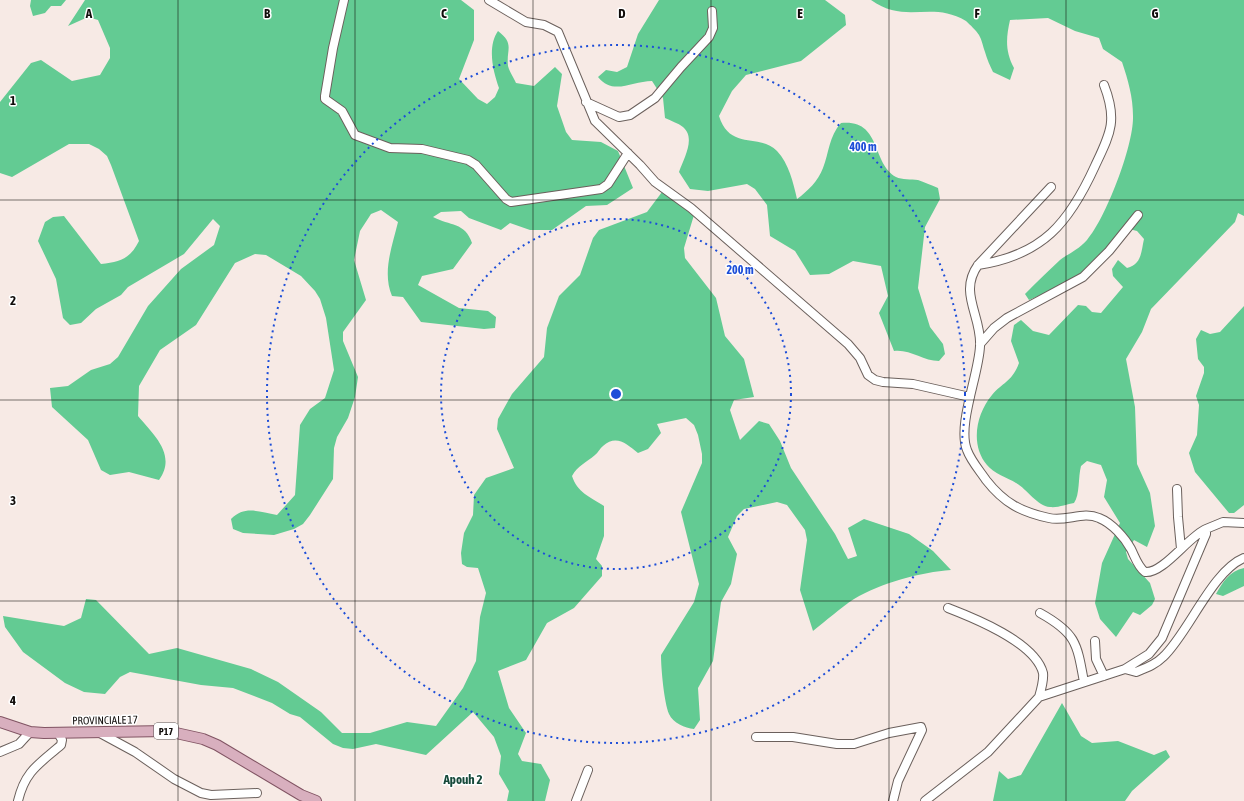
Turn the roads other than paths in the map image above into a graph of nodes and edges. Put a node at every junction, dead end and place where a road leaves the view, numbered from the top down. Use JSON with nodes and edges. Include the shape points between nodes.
{"nodes":[{"id":1,"x":344,"y":0,"type":"edge"},
{"id":2,"x":489,"y":0,"type":"edge"},
{"id":3,"x":712,"y":11,"type":"dead end"},
{"id":4,"x":1104,"y":85,"type":"dead end"},
{"id":5,"x":586,"y":102,"type":"junction"},
{"id":6,"x":628,"y":153,"type":"junction"},
{"id":7,"x":1051,"y":187,"type":"dead end"},
{"id":8,"x":1138,"y":214,"type":"dead end"},
{"id":9,"x":978,"y":265,"type":"junction"},
{"id":10,"x":980,"y":344,"type":"junction"},
{"id":11,"x":970,"y":397,"type":"junction"},
{"id":12,"x":1177,"y":489,"type":"dead end"},
{"id":13,"x":1244,"y":523,"type":"edge"},
{"id":14,"x":1206,"y":529,"type":"junction"},
{"id":15,"x":1182,"y":549,"type":"junction"},
{"id":16,"x":1244,"y":558,"type":"edge"},
{"id":17,"x":948,"y":608,"type":"dead end"},
{"id":18,"x":1040,"y":613,"type":"dead end"},
{"id":19,"x":1095,"y":641,"type":"dead end"},
{"id":20,"x":1125,"y":670,"type":"junction"},
{"id":21,"x":1104,"y":676,"type":"junction"},
{"id":22,"x":1084,"y":682,"type":"junction"},
{"id":23,"x":1039,"y":697,"type":"junction"},
{"id":24,"x":0,"y":722,"type":"edge"},
{"id":25,"x":30,"y":732,"type":"junction"},
{"id":26,"x":58,"y":733,"type":"junction"},
{"id":27,"x":100,"y":733,"type":"junction"},
{"id":28,"x":756,"y":737,"type":"dead end"},
{"id":29,"x":0,"y":752,"type":"edge"},
{"id":30,"x":588,"y":770,"type":"dead end"},
{"id":31,"x":257,"y":793,"type":"dead end"},
{"id":32,"x":18,"y":801,"type":"edge"},
{"id":33,"x":316,"y":801,"type":"edge"},
{"id":34,"x":576,"y":801,"type":"edge"},
{"id":35,"x":893,"y":801,"type":"edge"},
{"id":36,"x":925,"y":801,"type":"edge"}],
"edges":[{"from":1,"to":6,"type":"street","via":[[332,48],[325,99],[342,111],[354,135],[390,148],[422,149],[461,157],[476,165],[511,202],[601,189],[608,184]]},
{"from":2,"to":5,"type":"street","via":[[526,22],[544,25],[558,32]]},
{"from":3,"to":5,"type":"street","via":[[713,28],[709,37],[648,104],[630,115],[619,117]]},
{"from":4,"to":9,"type":"street","via":[[1112,111],[1110,132],[1082,193],[1067,217],[1043,239],[1021,253],[1004,261]]},
{"from":5,"to":6,"type":"street","via":[[595,121]]},
{"from":6,"to":11,"type":"street","via":[[655,182],[691,208],[848,344],[860,358],[870,377],[883,382],[913,384]]},
{"from":7,"to":9,"type":"street"},
{"from":8,"to":10,"type":"street","via":[[1109,251],[1083,277],[1007,318]]},
{"from":9,"to":10,"type":"street","via":[[972,273],[969,286]]},
{"from":10,"to":11,"type":"street"},
{"from":11,"to":15,"type":"street","via":[[964,439],[966,449],[980,472],[1003,500],[1020,510],[1050,518],[1100,518],[1125,540],[1145,572],[1153,571]]},
{"from":12,"to":15,"type":"street"},
{"from":13,"to":14,"type":"street","via":[[1223,522]]},
{"from":14,"to":15,"type":"street","via":[[1194,536]]},
{"from":14,"to":20,"type":"street","via":[[1205,538],[1162,638],[1149,654]]},
{"from":16,"to":20,"type":"street","via":[[1236,562],[1223,576],[1161,659],[1136,672]]},
{"from":17,"to":23,"type":"street","via":[[988,624],[1027,651],[1043,674]]},
{"from":18,"to":22,"type":"street","via":[[1064,628],[1070,637],[1080,659]]},
{"from":19,"to":21,"type":"street","via":[[1096,659]]},
{"from":20,"to":21,"type":"street"},
{"from":21,"to":22,"type":"street"},
{"from":22,"to":23,"type":"street"},
{"from":23,"to":36,"type":"street","via":[[988,752]]},
{"from":24,"to":25,"type":"main road","name":"PROVINCIALE 17","number":"P17"},
{"from":25,"to":26,"type":"main road","name":"PROVINCIALE 17","number":"P17"},
{"from":25,"to":29,"type":"street","via":[[19,744]]},
{"from":26,"to":27,"type":"main road","name":"PROVINCIALE 17","number":"P17"},
{"from":26,"to":32,"type":"street","via":[[62,740],[61,745],[32,768],[22,785]]},
{"from":27,"to":31,"type":"street","via":[[201,793]]},
{"from":27,"to":33,"type":"main road","name":"PROVINCIALE 17","number":"P17","via":[[167,731],[203,738],[301,795]]},
{"from":28,"to":35,"type":"street","via":[[793,737],[854,744],[889,733],[921,727]]},
{"from":30,"to":34,"type":"street"}]}
